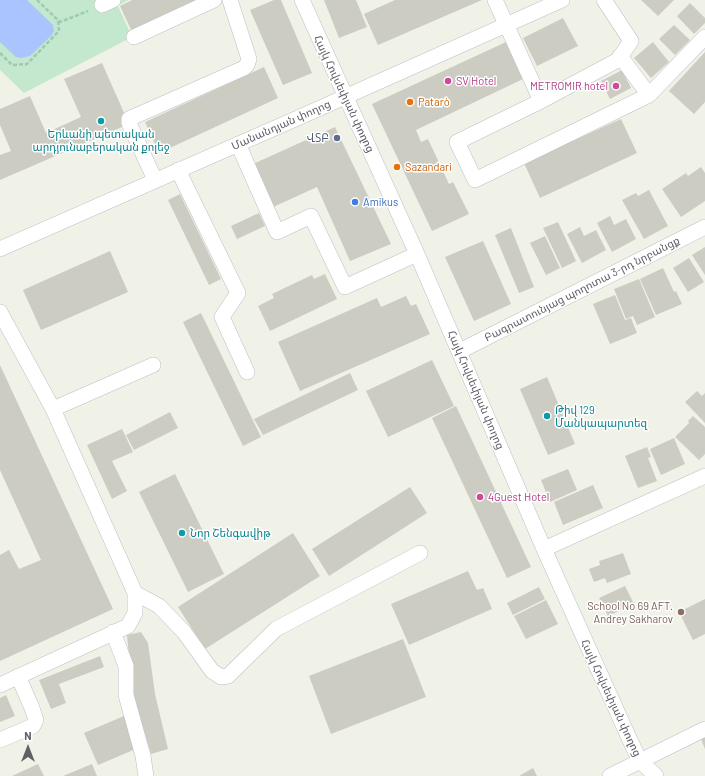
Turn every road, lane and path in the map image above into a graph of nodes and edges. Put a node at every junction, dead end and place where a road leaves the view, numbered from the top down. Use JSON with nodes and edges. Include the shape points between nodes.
{"nodes":[{"id":1,"x":37,"y":0,"type":"edge"},
{"id":2,"x":214,"y":0,"type":"edge"},
{"id":3,"x":230,"y":0,"type":"edge"},
{"id":4,"x":302,"y":0,"type":"edge"},
{"id":5,"x":495,"y":0,"type":"edge"},
{"id":6,"x":562,"y":0,"type":"edge"},
{"id":7,"x":604,"y":0,"type":"edge"},
{"id":8,"x":108,"y":2,"type":"edge"},
{"id":9,"x":58,"y":20,"type":"junction"},
{"id":10,"x":506,"y":25,"type":"junction"},
{"id":11,"x":134,"y":37,"type":"dead end"},
{"id":12,"x":705,"y":37,"type":"edge"},
{"id":13,"x":0,"y":53,"type":"edge"},
{"id":14,"x":620,"y":56,"type":"junction"},
{"id":15,"x":649,"y":95,"type":"junction"},
{"id":16,"x":346,"y":96,"type":"junction"},
{"id":17,"x":541,"y":101,"type":"junction"},
{"id":18,"x":238,"y":144,"type":"junction"},
{"id":19,"x":178,"y":170,"type":"junction"},
{"id":20,"x":155,"y":180,"type":"junction"},
{"id":21,"x":705,"y":227,"type":"edge"},
{"id":22,"x":0,"y":249,"type":"edge"},
{"id":23,"x":417,"y":254,"type":"junction"},
{"id":24,"x":0,"y":312,"type":"edge"},
{"id":25,"x":460,"y":351,"type":"junction"},
{"id":26,"x":153,"y":364,"type":"dead end"},
{"id":27,"x":247,"y":372,"type":"dead end"},
{"id":28,"x":52,"y":410,"type":"junction"},
{"id":29,"x":705,"y":476,"type":"edge"},
{"id":30,"x":544,"y":549,"type":"junction"},
{"id":31,"x":420,"y":553,"type":"dead end"},
{"id":32,"x":135,"y":593,"type":"junction"},
{"id":33,"x":113,"y":632,"type":"junction"},
{"id":34,"x":18,"y":676,"type":"junction"},
{"id":35,"x":0,"y":684,"type":"edge"},
{"id":36,"x":705,"y":729,"type":"edge"},
{"id":37,"x":0,"y":740,"type":"edge"},
{"id":38,"x":640,"y":761,"type":"junction"},
{"id":39,"x":146,"y":776,"type":"edge"},
{"id":40,"x":610,"y":776,"type":"edge"},
{"id":41,"x":656,"y":776,"type":"edge"}],
"edges":[{"from":1,"to":9,"type":"path"},
{"from":2,"to":11,"type":"street"},
{"from":3,"to":20,"type":"street","via":[[249,59],[248,65],[130,119]]},
{"from":4,"to":16,"type":"street","name":"Հայկ Հովսեփյան փողոց"},
{"from":5,"to":10,"type":"street"},
{"from":6,"to":10,"type":"street","name":"Մանանդյան փողոց"},
{"from":7,"to":14,"type":"street","via":[[631,41]]},
{"from":8,"to":9,"type":"path","via":[[60,22]]},
{"from":9,"to":13,"type":"path","via":[[60,31],[27,64],[12,65]]},
{"from":10,"to":16,"type":"street","name":"Մանանդյան փողոց"},
{"from":10,"to":17,"type":"street"},
{"from":12,"to":15,"type":"street"},
{"from":14,"to":15,"type":"street"},
{"from":14,"to":17,"type":"street","via":[[618,60]]},
{"from":15,"to":17,"type":"street","via":[[475,180],[456,142]]},
{"from":16,"to":18,"type":"street","name":"Մանանդյան փողոց"},
{"from":16,"to":23,"type":"street","name":"Հայկ Հովսեփյան փողոց"},
{"from":18,"to":19,"type":"street","name":"Մանանդյան փողոց"},
{"from":18,"to":23,"type":"street","via":[[277,232],[311,216],[345,287]]},
{"from":19,"to":20,"type":"street","name":"Մանանդյան փողոց"},
{"from":19,"to":27,"type":"street","via":[[238,293],[222,318]]},
{"from":20,"to":22,"type":"street","name":"Մանանդյան փողոց"},
{"from":21,"to":25,"type":"street","name":"Բագրատունյաց պողոտա 3-րդ նրբանցք"},
{"from":23,"to":25,"type":"street","name":"Հայկ Հովսեփյան փողոց"},
{"from":24,"to":28,"type":"street"},
{"from":25,"to":30,"type":"street","name":"Հայկ Հովսեփյան փողոց"},
{"from":26,"to":28,"type":"street"},
{"from":28,"to":32,"type":"street"},
{"from":29,"to":30,"type":"street"},
{"from":30,"to":38,"type":"street","name":"Հայկ Հովսեփյան փողոց"},
{"from":31,"to":32,"type":"street","via":[[276,629],[228,676],[220,677],[212,671],[184,632],[159,606]]},
{"from":32,"to":33,"type":"street","via":[[135,613],[128,626]]},
{"from":33,"to":34,"type":"street"},
{"from":33,"to":39,"type":"street","via":[[126,666],[126,695]]},
{"from":34,"to":35,"type":"street"},
{"from":34,"to":37,"type":"street","via":[[36,720],[33,726]]},
{"from":36,"to":38,"type":"street"},
{"from":38,"to":40,"type":"street"},
{"from":38,"to":41,"type":"street","name":"Հայկ Հովսեփյան փողոց"}]}
